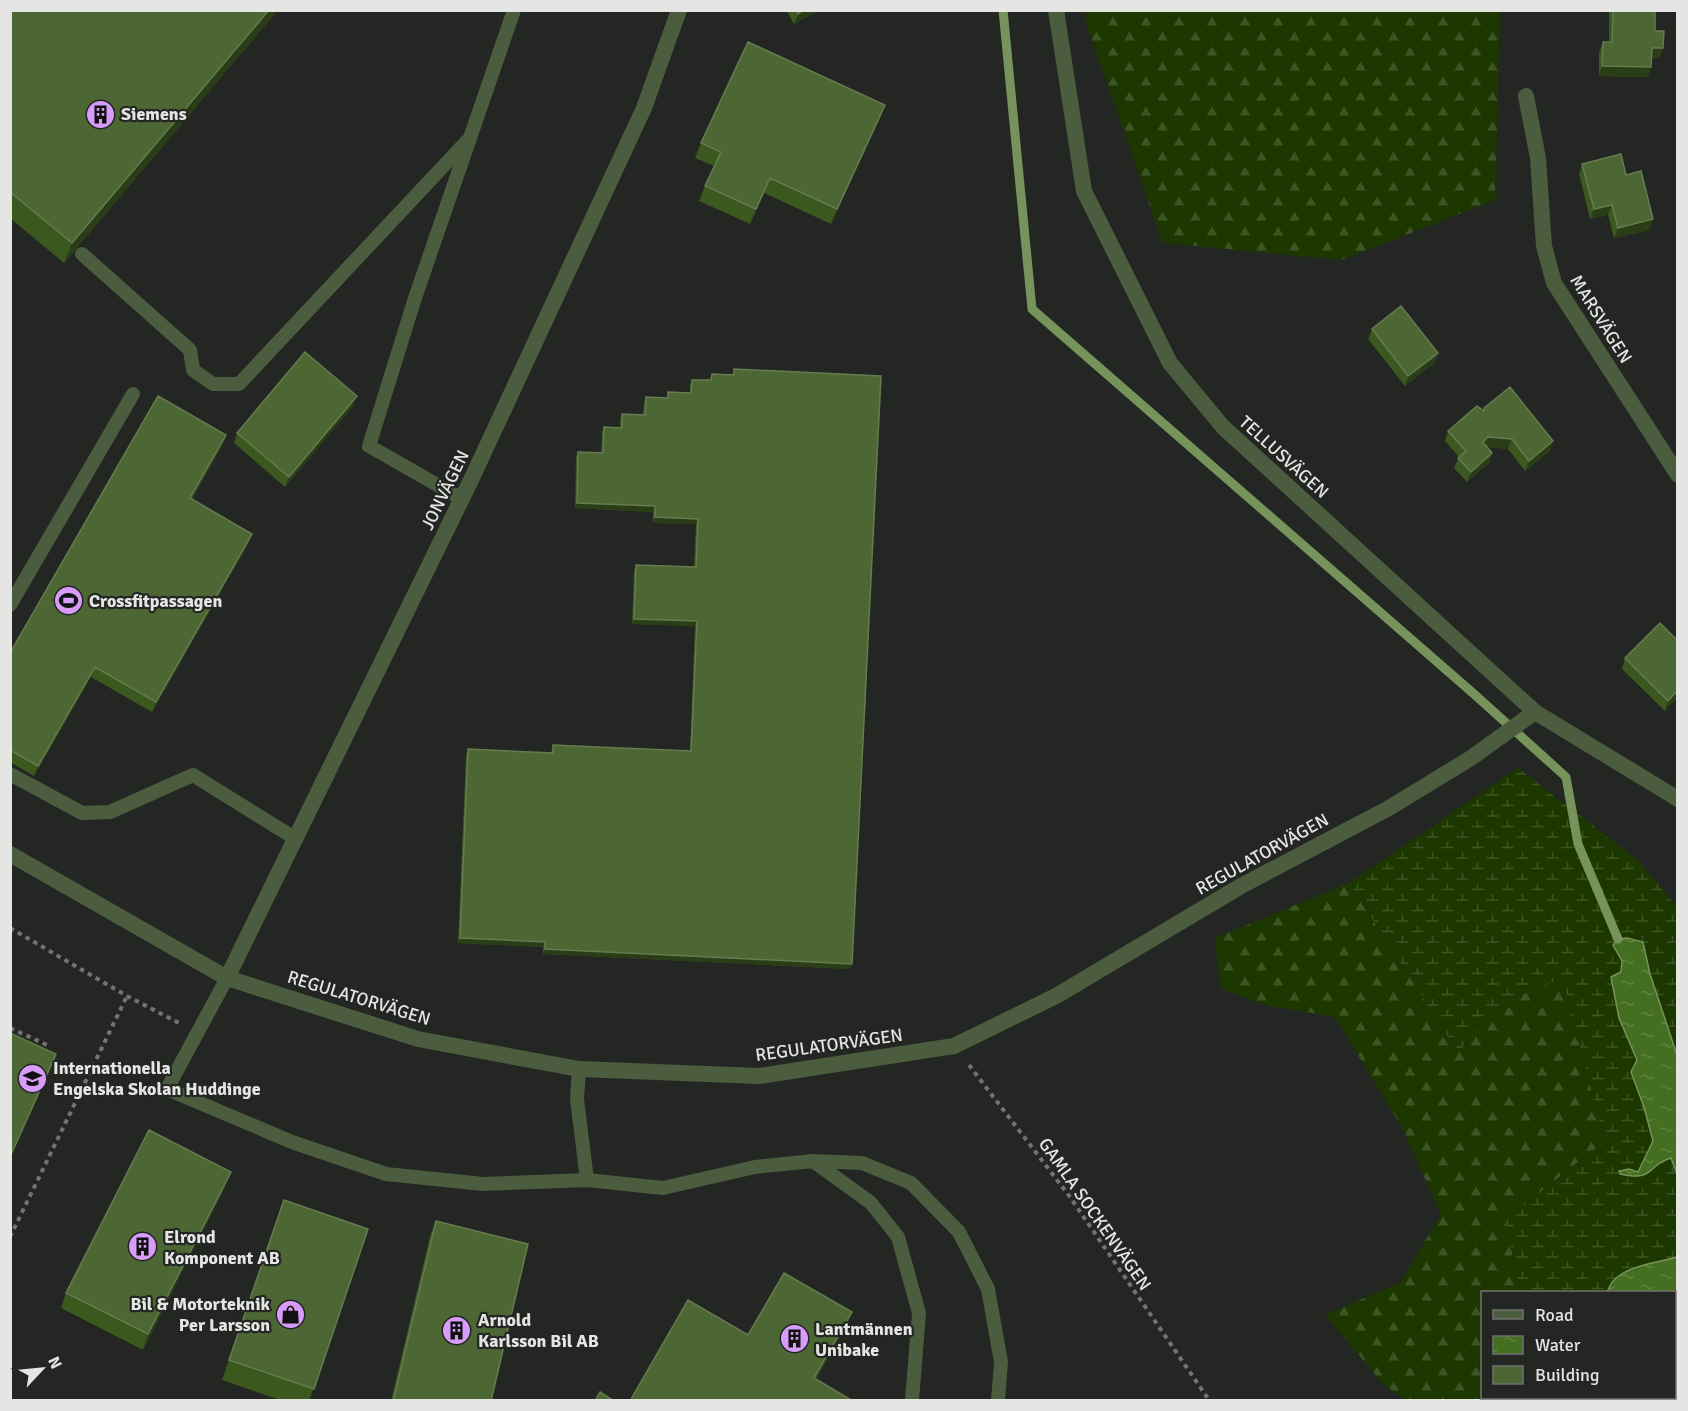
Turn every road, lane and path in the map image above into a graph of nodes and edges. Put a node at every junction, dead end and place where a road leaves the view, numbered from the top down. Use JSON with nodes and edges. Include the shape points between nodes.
{"nodes":[{"id":1,"x":514,"y":10,"type":"edge"},
{"id":2,"x":679,"y":10,"type":"edge"},
{"id":3,"x":1056,"y":10,"type":"edge"},
{"id":4,"x":1526,"y":96,"type":"dead end"},
{"id":5,"x":470,"y":138,"type":"junction"},
{"id":6,"x":82,"y":254,"type":"edge"},
{"id":7,"x":133,"y":394,"type":"dead end"},
{"id":8,"x":1677,"y":475,"type":"edge"},
{"id":9,"x":462,"y":499,"type":"junction"},
{"id":10,"x":10,"y":605,"type":"edge"},
{"id":11,"x":1530,"y":716,"type":"junction"},
{"id":12,"x":10,"y":774,"type":"edge"},
{"id":13,"x":1677,"y":799,"type":"edge"},
{"id":14,"x":296,"y":839,"type":"junction"},
{"id":15,"x":10,"y":854,"type":"edge"},
{"id":16,"x":10,"y":928,"type":"edge"},
{"id":17,"x":227,"y":978,"type":"junction"},
{"id":18,"x":127,"y":996,"type":"junction"},
{"id":19,"x":10,"y":1028,"type":"edge"},
{"id":20,"x":198,"y":1033,"type":"junction"},
{"id":21,"x":47,"y":1045,"type":"dead end"},
{"id":22,"x":954,"y":1046,"type":"junction"},
{"id":23,"x":579,"y":1070,"type":"junction"},
{"id":24,"x":813,"y":1161,"type":"junction"},
{"id":25,"x":587,"y":1180,"type":"junction"},
{"id":26,"x":10,"y":1237,"type":"edge"},
{"id":27,"x":912,"y":1401,"type":"edge"},
{"id":28,"x":998,"y":1401,"type":"edge"},
{"id":29,"x":1209,"y":1401,"type":"edge"}],
"edges":[{"from":1,"to":5,"type":"lane"},
{"from":2,"to":9,"type":"street","name":"JONVÄGEN","via":[[644,108]]},
{"from":3,"to":11,"type":"street","name":"TELLUSVÄGEN","via":[[1084,191],[1170,363],[1223,427]]},
{"from":4,"to":8,"type":"street","name":"MARSVÄGEN","via":[[1538,159],[1544,246],[1554,283]]},
{"from":5,"to":6,"type":"lane","via":[[238,384],[213,384],[193,370],[190,350]]},
{"from":5,"to":9,"type":"lane","via":[[369,447]]},
{"from":7,"to":10,"type":"lane"},
{"from":9,"to":14,"type":"street","name":"JONVÄGEN"},
{"from":11,"to":13,"type":"street","name":"TELLUSVÄGEN"},
{"from":11,"to":22,"type":"street","name":"REGULATORVÄGEN","via":[[1389,808],[1241,885],[1056,996]]},
{"from":12,"to":14,"type":"lane","via":[[82,813],[110,812],[194,775]]},
{"from":14,"to":17,"type":"street","name":"JONVÄGEN"},
{"from":15,"to":17,"type":"street","name":"REGULATORVÄGEN"},
{"from":16,"to":18,"type":"path"},
{"from":17,"to":20,"type":"lane"},
{"from":17,"to":23,"type":"street","name":"REGULATORVÄGEN","via":[[418,1039]]},
{"from":18,"to":20,"type":"path"},
{"from":18,"to":26,"type":"path"},
{"from":19,"to":21,"type":"path"},
{"from":20,"to":25,"type":"lane","via":[[167,1089],[292,1142],[386,1174],[483,1184]]},
{"from":22,"to":23,"type":"street","name":"REGULATORVÄGEN","via":[[759,1076]]},
{"from":22,"to":29,"type":"path","name":"GAMLA SOCKENVÄGEN","via":[[1070,1197]]},
{"from":23,"to":25,"type":"lane","via":[[577,1099]]},
{"from":24,"to":25,"type":"lane","via":[[755,1167],[663,1188]]},
{"from":24,"to":27,"type":"lane","via":[[871,1203],[898,1236],[919,1313]]},
{"from":24,"to":28,"type":"lane","via":[[862,1163],[911,1183],[959,1232],[988,1289],[1001,1362]]}]}
